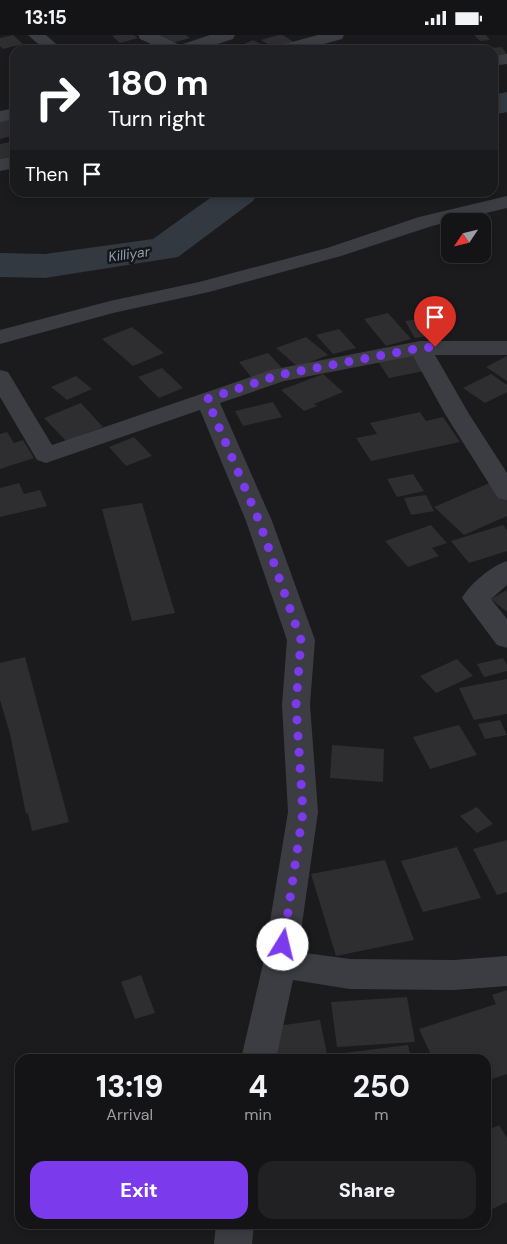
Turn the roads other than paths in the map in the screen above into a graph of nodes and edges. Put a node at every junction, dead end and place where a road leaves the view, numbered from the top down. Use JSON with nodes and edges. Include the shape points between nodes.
{"nodes":[{"id":1,"x":36,"y":35,"type":"edge"},
{"id":2,"x":146,"y":35,"type":"edge"},
{"id":3,"x":227,"y":35,"type":"edge"},
{"id":4,"x":336,"y":35,"type":"edge"},
{"id":5,"x":49,"y":45,"type":"edge"},
{"id":6,"x":167,"y":45,"type":"edge"},
{"id":7,"x":197,"y":45,"type":"edge"},
{"id":8,"x":301,"y":45,"type":"edge"},
{"id":9,"x":507,"y":202,"type":"edge"},
{"id":10,"x":0,"y":337,"type":"edge"},
{"id":11,"x":420,"y":348,"type":"junction"},
{"id":12,"x":507,"y":348,"type":"edge"},
{"id":13,"x":0,"y":377,"type":"edge"},
{"id":14,"x":207,"y":399,"type":"junction"},
{"id":15,"x":507,"y":492,"type":"edge"},
{"id":16,"x":507,"y":569,"type":"edge"},
{"id":17,"x":507,"y":638,"type":"edge"},
{"id":18,"x":280,"y":964,"type":"junction"},
{"id":19,"x":507,"y":971,"type":"edge"},
{"id":20,"x":259,"y":1054,"type":"edge"},
{"id":21,"x":234,"y":1229,"type":"edge"},
{"id":22,"x":233,"y":1244,"type":"edge"}],
"edges":[{"from":1,"to":5,"type":"street"},
{"from":2,"to":6,"type":"street"},
{"from":3,"to":7,"type":"street"},
{"from":4,"to":8,"type":"street"},
{"from":9,"to":10,"type":"street","via":[[426,221],[334,252],[202,288],[110,307]]},
{"from":11,"to":12,"type":"street"},
{"from":11,"to":14,"type":"street","via":[[279,375]]},
{"from":11,"to":15,"type":"street"},
{"from":13,"to":14,"type":"street","via":[[46,455]]},
{"from":14,"to":18,"type":"street","via":[[259,521],[301,640],[296,705],[303,812]]},
{"from":16,"to":17,"type":"street","via":[[475,598]]},
{"from":18,"to":19,"type":"street","via":[[350,974],[454,975]]},
{"from":18,"to":20,"type":"street"},
{"from":21,"to":22,"type":"street"}]}
